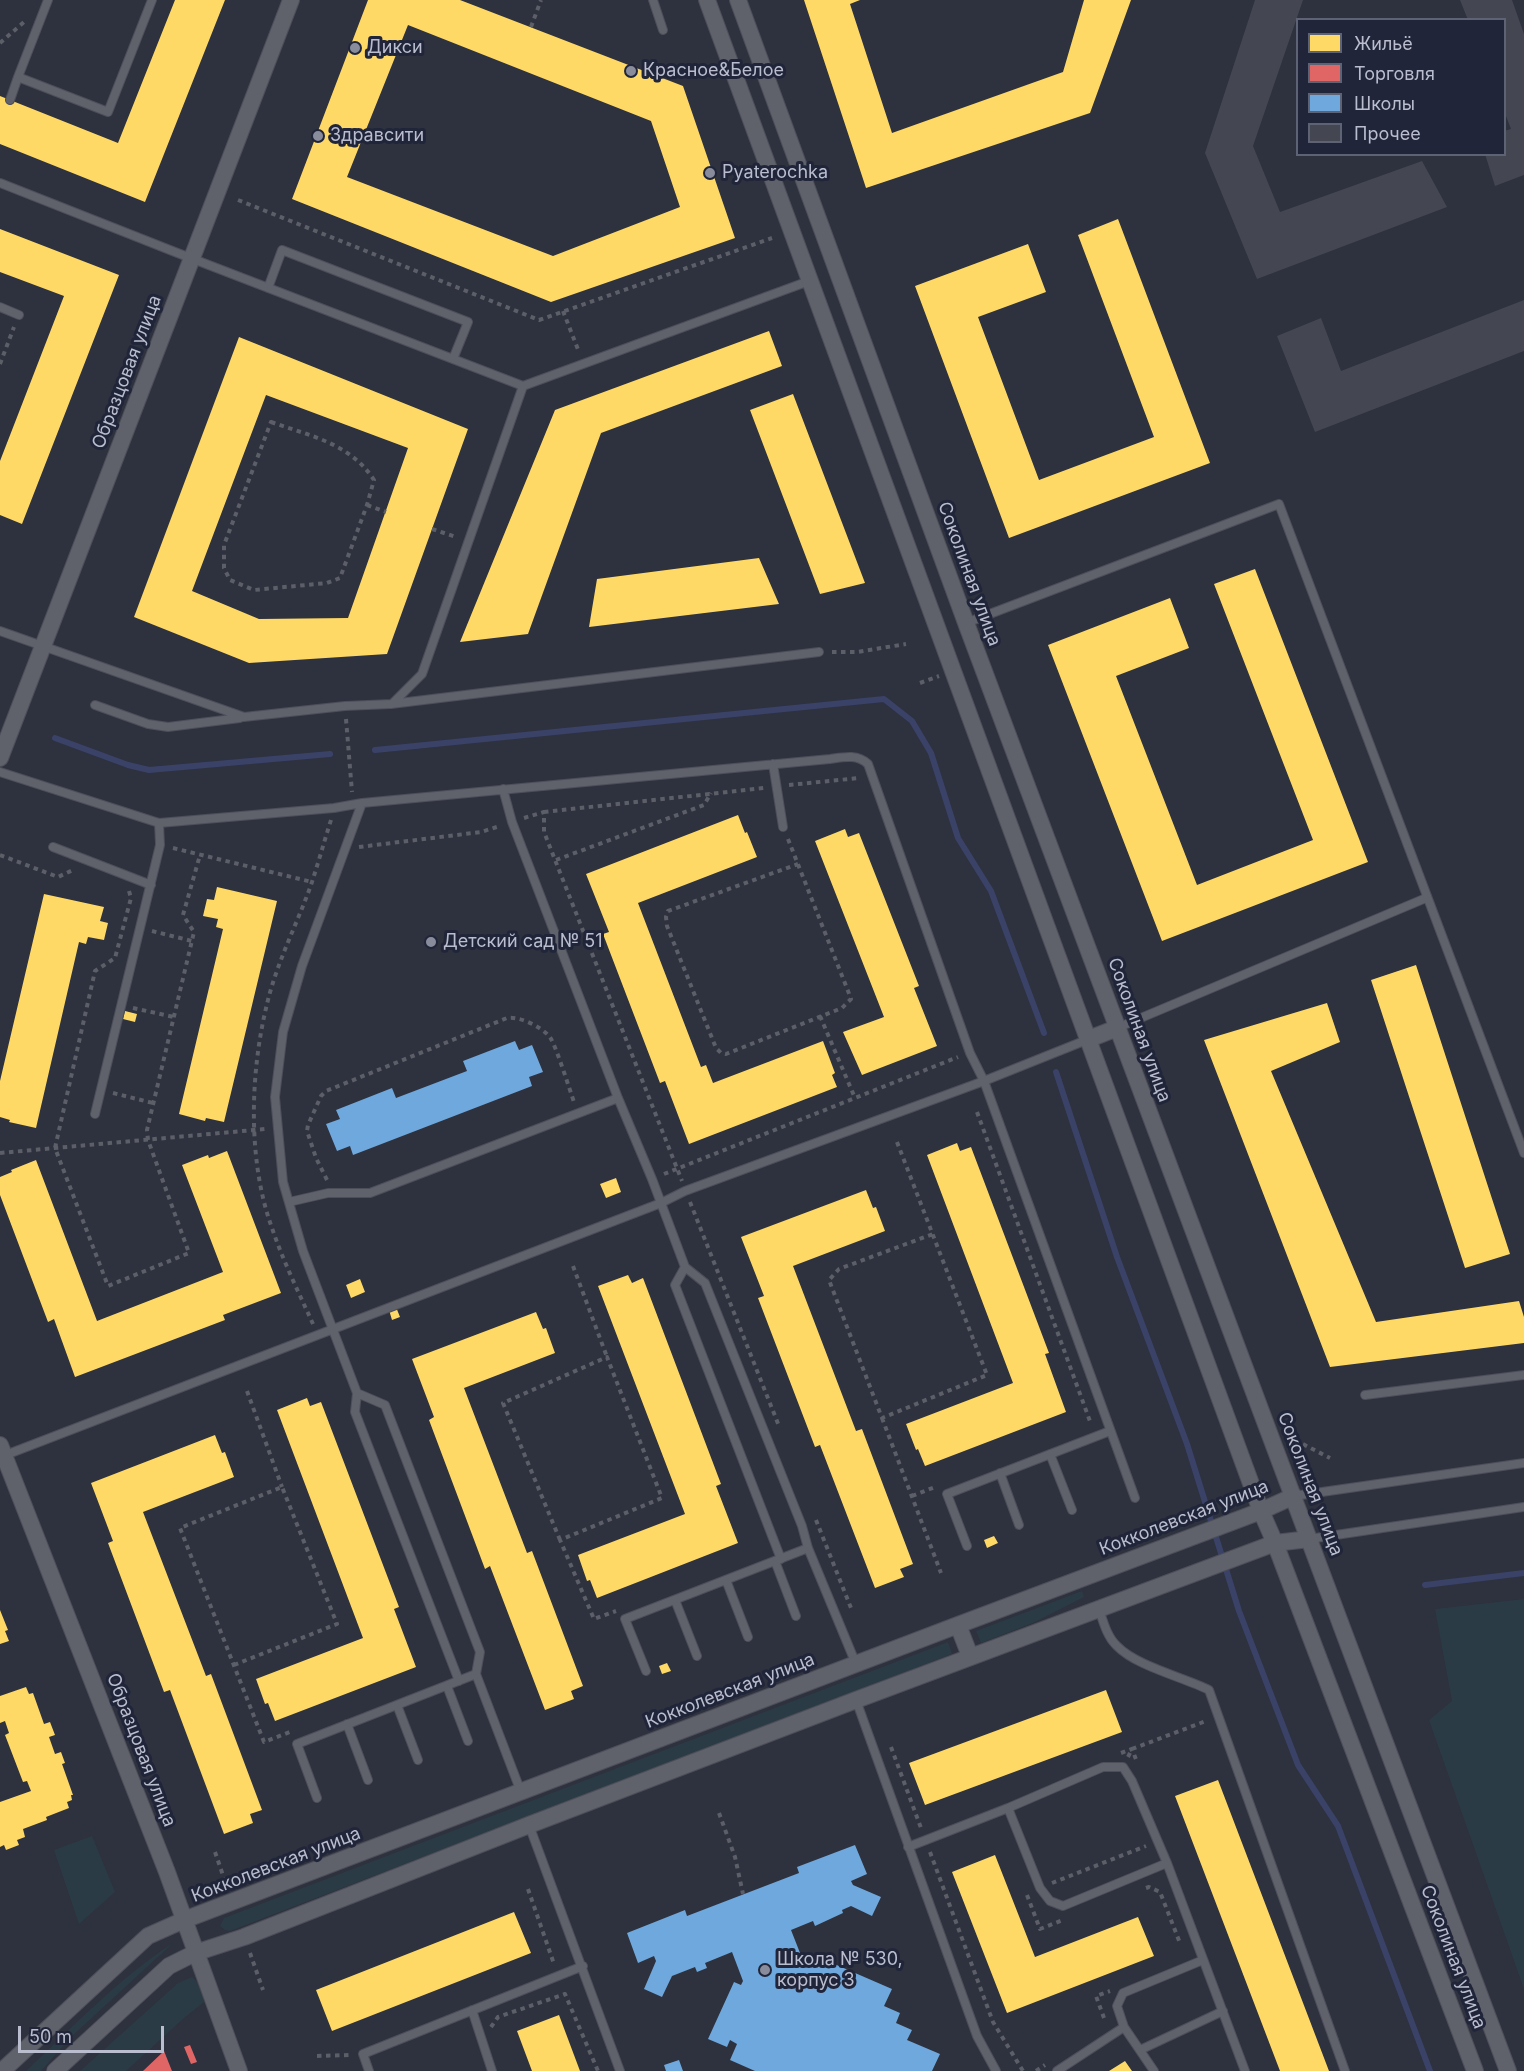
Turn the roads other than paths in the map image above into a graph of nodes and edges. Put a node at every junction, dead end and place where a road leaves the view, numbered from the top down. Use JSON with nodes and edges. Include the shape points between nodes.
{"nodes":[{"id":1,"x":48,"y":0,"type":"edge"},
{"id":2,"x":152,"y":0,"type":"edge"},
{"id":3,"x":291,"y":0,"type":"edge"},
{"id":4,"x":653,"y":0,"type":"edge"},
{"id":5,"x":707,"y":0,"type":"edge"},
{"id":6,"x":738,"y":0,"type":"edge"},
{"id":7,"x":663,"y":30,"type":"dead end"},
{"id":8,"x":18,"y":77,"type":"junction"},
{"id":9,"x":10,"y":100,"type":"dead end"},
{"id":10,"x":0,"y":183,"type":"edge"},
{"id":11,"x":191,"y":258,"type":"junction"},
{"id":12,"x":837,"y":271,"type":"junction"},
{"id":13,"x":810,"y":281,"type":"junction"},
{"id":14,"x":267,"y":288,"type":"junction"},
{"id":15,"x":0,"y":307,"type":"edge"},
{"id":16,"x":19,"y":315,"type":"road end"},
{"id":17,"x":453,"y":359,"type":"junction"},
{"id":18,"x":523,"y":386,"type":"junction"},
{"id":19,"x":966,"y":623,"type":"junction"},
{"id":20,"x":0,"y":631,"type":"edge"},
{"id":21,"x":43,"y":646,"type":"junction"},
{"id":22,"x":819,"y":652,"type":"road end"},
{"id":23,"x":391,"y":704,"type":"junction"},
{"id":24,"x":95,"y":705,"type":"dead end"},
{"id":25,"x":244,"y":717,"type":"junction"},
{"id":26,"x":0,"y":758,"type":"edge"},
{"id":27,"x":773,"y":764,"type":"junction"},
{"id":28,"x":0,"y":772,"type":"edge"},
{"id":29,"x":503,"y":789,"type":"junction"},
{"id":30,"x":357,"y":804,"type":"junction"},
{"id":31,"x":159,"y":823,"type":"junction"},
{"id":32,"x":783,"y":827,"type":"road end"},
{"id":33,"x":53,"y":847,"type":"dead end"},
{"id":34,"x":151,"y":885,"type":"junction"},
{"id":35,"x":1426,"y":898,"type":"junction"},
{"id":36,"x":1117,"y":1028,"type":"junction"},
{"id":37,"x":1089,"y":1039,"type":"junction"},
{"id":38,"x":984,"y":1081,"type":"junction"},
{"id":39,"x":618,"y":1098,"type":"junction"},
{"id":40,"x":95,"y":1114,"type":"dead end"},
{"id":41,"x":1524,"y":1153,"type":"edge"},
{"id":42,"x":289,"y":1202,"type":"junction"},
{"id":43,"x":661,"y":1203,"type":"junction"},
{"id":44,"x":685,"y":1267,"type":"junction"},
{"id":45,"x":332,"y":1328,"type":"junction"},
{"id":46,"x":1524,"y":1375,"type":"edge"},
{"id":47,"x":357,"y":1393,"type":"junction"},
{"id":48,"x":1365,"y":1395,"type":"dead end"},
{"id":49,"x":1110,"y":1431,"type":"junction"},
{"id":50,"x":2,"y":1452,"type":"edge"},
{"id":51,"x":1050,"y":1454,"type":"junction"},
{"id":52,"x":1524,"y":1463,"type":"edge"},
{"id":53,"x":1000,"y":1473,"type":"junction"},
{"id":54,"x":1294,"y":1496,"type":"junction"},
{"id":55,"x":1135,"y":1498,"type":"dead end"},
{"id":56,"x":1524,"y":1507,"type":"edge"},
{"id":57,"x":1072,"y":1510,"type":"dead end"},
{"id":58,"x":1261,"y":1511,"type":"junction"},
{"id":59,"x":1019,"y":1525,"type":"dead end"},
{"id":60,"x":1310,"y":1539,"type":"junction"},
{"id":61,"x":1275,"y":1544,"type":"junction"},
{"id":62,"x":967,"y":1546,"type":"dead end"},
{"id":63,"x":808,"y":1548,"type":"junction"},
{"id":64,"x":778,"y":1560,"type":"junction"},
{"id":65,"x":726,"y":1580,"type":"junction"},
{"id":66,"x":675,"y":1600,"type":"junction"},
{"id":67,"x":1099,"y":1609,"type":"junction"},
{"id":68,"x":796,"y":1616,"type":"dead end"},
{"id":69,"x":958,"y":1625,"type":"junction"},
{"id":70,"x":748,"y":1637,"type":"dead end"},
{"id":71,"x":697,"y":1656,"type":"dead end"},
{"id":72,"x":970,"y":1656,"type":"junction"},
{"id":73,"x":856,"y":1664,"type":"junction"},
{"id":74,"x":646,"y":1671,"type":"dead end"},
{"id":75,"x":476,"y":1674,"type":"junction"},
{"id":76,"x":459,"y":1681,"type":"junction"},
{"id":77,"x":447,"y":1686,"type":"junction"},
{"id":78,"x":856,"y":1700,"type":"junction"},
{"id":79,"x":398,"y":1705,"type":"junction"},
{"id":80,"x":347,"y":1724,"type":"junction"},
{"id":81,"x":468,"y":1741,"type":"dead end"},
{"id":82,"x":418,"y":1760,"type":"dead end"},
{"id":83,"x":368,"y":1780,"type":"dead end"},
{"id":84,"x":521,"y":1792,"type":"junction"},
{"id":85,"x":317,"y":1798,"type":"dead end"},
{"id":86,"x":1008,"y":1808,"type":"junction"},
{"id":87,"x":529,"y":1825,"type":"junction"},
{"id":88,"x":908,"y":1846,"type":"junction"},
{"id":89,"x":1167,"y":1863,"type":"junction"},
{"id":90,"x":184,"y":1920,"type":"junction"},
{"id":91,"x":195,"y":1953,"type":"junction"},
{"id":92,"x":1203,"y":1960,"type":"junction"},
{"id":93,"x":583,"y":1966,"type":"junction"},
{"id":94,"x":472,"y":2010,"type":"junction"},
{"id":95,"x":1222,"y":2011,"type":"junction"},
{"id":96,"x":1124,"y":2027,"type":"junction"},
{"id":97,"x":1140,"y":2050,"type":"junction"},
{"id":98,"x":2,"y":2071,"type":"edge"},
{"id":99,"x":55,"y":2071,"type":"edge"},
{"id":100,"x":239,"y":2071,"type":"edge"},
{"id":101,"x":369,"y":2071,"type":"edge"},
{"id":102,"x":492,"y":2071,"type":"edge"},
{"id":103,"x":620,"y":2071,"type":"edge"},
{"id":104,"x":996,"y":2071,"type":"edge"},
{"id":105,"x":1058,"y":2071,"type":"edge"},
{"id":106,"x":1154,"y":2071,"type":"edge"},
{"id":107,"x":1245,"y":2071,"type":"edge"},
{"id":108,"x":1345,"y":2071,"type":"edge"},
{"id":109,"x":1475,"y":2071,"type":"edge"},
{"id":110,"x":1508,"y":2071,"type":"edge"}],
"edges":[{"from":1,"to":8,"type":"lane"},
{"from":2,"to":8,"type":"lane","via":[[108,112]]},
{"from":3,"to":11,"type":"street","name":"Образцовая улица"},
{"from":4,"to":7,"type":"lane"},
{"from":5,"to":13,"type":"street","name":"Соколиная улица"},
{"from":6,"to":12,"type":"street","name":"Соколиная улица"},
{"from":8,"to":9,"type":"lane"},
{"from":10,"to":11,"type":"lane"},
{"from":11,"to":14,"type":"lane"},
{"from":11,"to":21,"type":"street","name":"Образцовая улица"},
{"from":12,"to":13,"type":"street"},
{"from":12,"to":19,"type":"street","name":"Соколиная улица"},
{"from":13,"to":18,"type":"lane"},
{"from":13,"to":37,"type":"street","name":"Соколиная улица"},
{"from":14,"to":17,"type":"lane"},
{"from":14,"to":17,"type":"lane","via":[[282,250],[468,322]]},
{"from":15,"to":16,"type":"lane"},
{"from":17,"to":18,"type":"lane"},
{"from":18,"to":23,"type":"lane","via":[[422,674]]},
{"from":19,"to":35,"type":"lane","via":[[1279,504]]},
{"from":19,"to":36,"type":"street","name":"Соколиная улица"},
{"from":20,"to":21,"type":"lane"},
{"from":21,"to":25,"type":"lane"},
{"from":21,"to":26,"type":"street","name":"Образцовая улица"},
{"from":22,"to":23,"type":"lane"},
{"from":23,"to":25,"type":"lane"},
{"from":24,"to":25,"type":"lane","via":[[168,727]]},
{"from":27,"to":29,"type":"lane"},
{"from":27,"to":32,"type":"lane"},
{"from":27,"to":38,"type":"lane","via":[[856,756],[868,764],[970,1053]]},
{"from":28,"to":31,"type":"lane"},
{"from":29,"to":30,"type":"lane"},
{"from":29,"to":39,"type":"lane","via":[[512,822]]},
{"from":30,"to":31,"type":"lane"},
{"from":30,"to":42,"type":"lane","via":[[347,849],[302,966],[283,1032],[274,1097],[283,1182]]},
{"from":31,"to":34,"type":"lane","via":[[160,845]]},
{"from":33,"to":34,"type":"lane"},
{"from":34,"to":40,"type":"lane"},
{"from":35,"to":36,"type":"lane"},
{"from":35,"to":41,"type":"lane"},
{"from":36,"to":37,"type":"street"},
{"from":36,"to":54,"type":"street","name":"Соколиная улица"},
{"from":37,"to":38,"type":"lane"},
{"from":37,"to":58,"type":"street","name":"Соколиная улица"},
{"from":38,"to":43,"type":"lane"},
{"from":38,"to":49,"type":"lane"},
{"from":39,"to":42,"type":"lane","via":[[370,1193],[328,1192]]},
{"from":39,"to":43,"type":"lane"},
{"from":42,"to":45,"type":"lane"},
{"from":43,"to":44,"type":"lane"},
{"from":43,"to":45,"type":"lane"},
{"from":44,"to":63,"type":"lane","via":[[705,1283]]},
{"from":44,"to":64,"type":"lane","via":[[675,1285]]},
{"from":45,"to":47,"type":"lane"},
{"from":45,"to":50,"type":"lane"},
{"from":46,"to":48,"type":"lane"},
{"from":47,"to":75,"type":"lane","via":[[385,1405],[480,1652]]},
{"from":47,"to":76,"type":"lane","via":[[355,1412]]},
{"from":49,"to":51,"type":"lane"},
{"from":49,"to":55,"type":"lane"},
{"from":50,"to":90,"type":"street","name":"Образцовая улица"},
{"from":51,"to":53,"type":"lane"},
{"from":51,"to":57,"type":"lane"},
{"from":52,"to":54,"type":"lane","name":"Кокколевская улица"},
{"from":53,"to":59,"type":"lane"},
{"from":53,"to":62,"type":"lane","via":[[947,1494]]},
{"from":54,"to":58,"type":"street","name":"Кокколевская улица"},
{"from":54,"to":60,"type":"street","name":"Соколиная улица"},
{"from":56,"to":60,"type":"lane"},
{"from":58,"to":61,"type":"street","name":"Соколиная улица"},
{"from":58,"to":69,"type":"street","name":"Кокколевская улица"},
{"from":60,"to":61,"type":"street"},
{"from":60,"to":110,"type":"street","name":"Соколиная улица"},
{"from":61,"to":67,"type":"street"},
{"from":61,"to":109,"type":"street","name":"Соколиная улица"},
{"from":63,"to":64,"type":"lane"},
{"from":63,"to":73,"type":"lane"},
{"from":64,"to":65,"type":"lane"},
{"from":64,"to":68,"type":"lane"},
{"from":65,"to":66,"type":"lane"},
{"from":65,"to":70,"type":"lane"},
{"from":66,"to":71,"type":"lane"},
{"from":66,"to":74,"type":"lane","via":[[626,1619]]},
{"from":67,"to":72,"type":"street"},
{"from":67,"to":108,"type":"lane","via":[[1116,1646],[1132,1658],[1209,1690]]},
{"from":69,"to":72,"type":"street"},
{"from":69,"to":73,"type":"street","name":"Кокколевская улица"},
{"from":72,"to":78,"type":"street"},
{"from":73,"to":84,"type":"street","name":"Кокколевская улица"},
{"from":75,"to":76,"type":"lane"},
{"from":75,"to":84,"type":"lane"},
{"from":76,"to":77,"type":"lane"},
{"from":77,"to":79,"type":"lane"},
{"from":77,"to":81,"type":"lane"},
{"from":78,"to":87,"type":"street"},
{"from":78,"to":88,"type":"lane"},
{"from":79,"to":80,"type":"lane"},
{"from":79,"to":82,"type":"lane"},
{"from":80,"to":83,"type":"lane"},
{"from":80,"to":85,"type":"lane","via":[[297,1744]]},
{"from":84,"to":90,"type":"street","name":"Кокколевская улица"},
{"from":86,"to":88,"type":"lane"},
{"from":86,"to":89,"type":"lane","via":[[1040,1888],[1050,1901],[1062,1906]]},
{"from":86,"to":89,"type":"lane","via":[[1103,1767],[1123,1767]]},
{"from":87,"to":91,"type":"street"},
{"from":87,"to":93,"type":"lane"},
{"from":88,"to":104,"type":"lane","via":[[977,2036]]},
{"from":89,"to":92,"type":"lane"},
{"from":90,"to":91,"type":"street","name":"Образцовая улица"},
{"from":90,"to":98,"type":"street","name":"Кокколевская улица","via":[[148,1936]]},
{"from":91,"to":99,"type":"street","via":[[169,1966]]},
{"from":91,"to":100,"type":"street","name":"Образцовая улица"},
{"from":92,"to":95,"type":"lane"},
{"from":92,"to":96,"type":"lane","via":[[1123,1993],[1118,2006]]},
{"from":93,"to":94,"type":"lane"},
{"from":93,"to":103,"type":"lane"},
{"from":94,"to":101,"type":"lane","via":[[363,2054]]},
{"from":94,"to":102,"type":"lane"},
{"from":95,"to":97,"type":"lane"},
{"from":95,"to":107,"type":"lane"},
{"from":96,"to":97,"type":"lane"},
{"from":96,"to":105,"type":"lane"},
{"from":97,"to":106,"type":"lane"}]}
